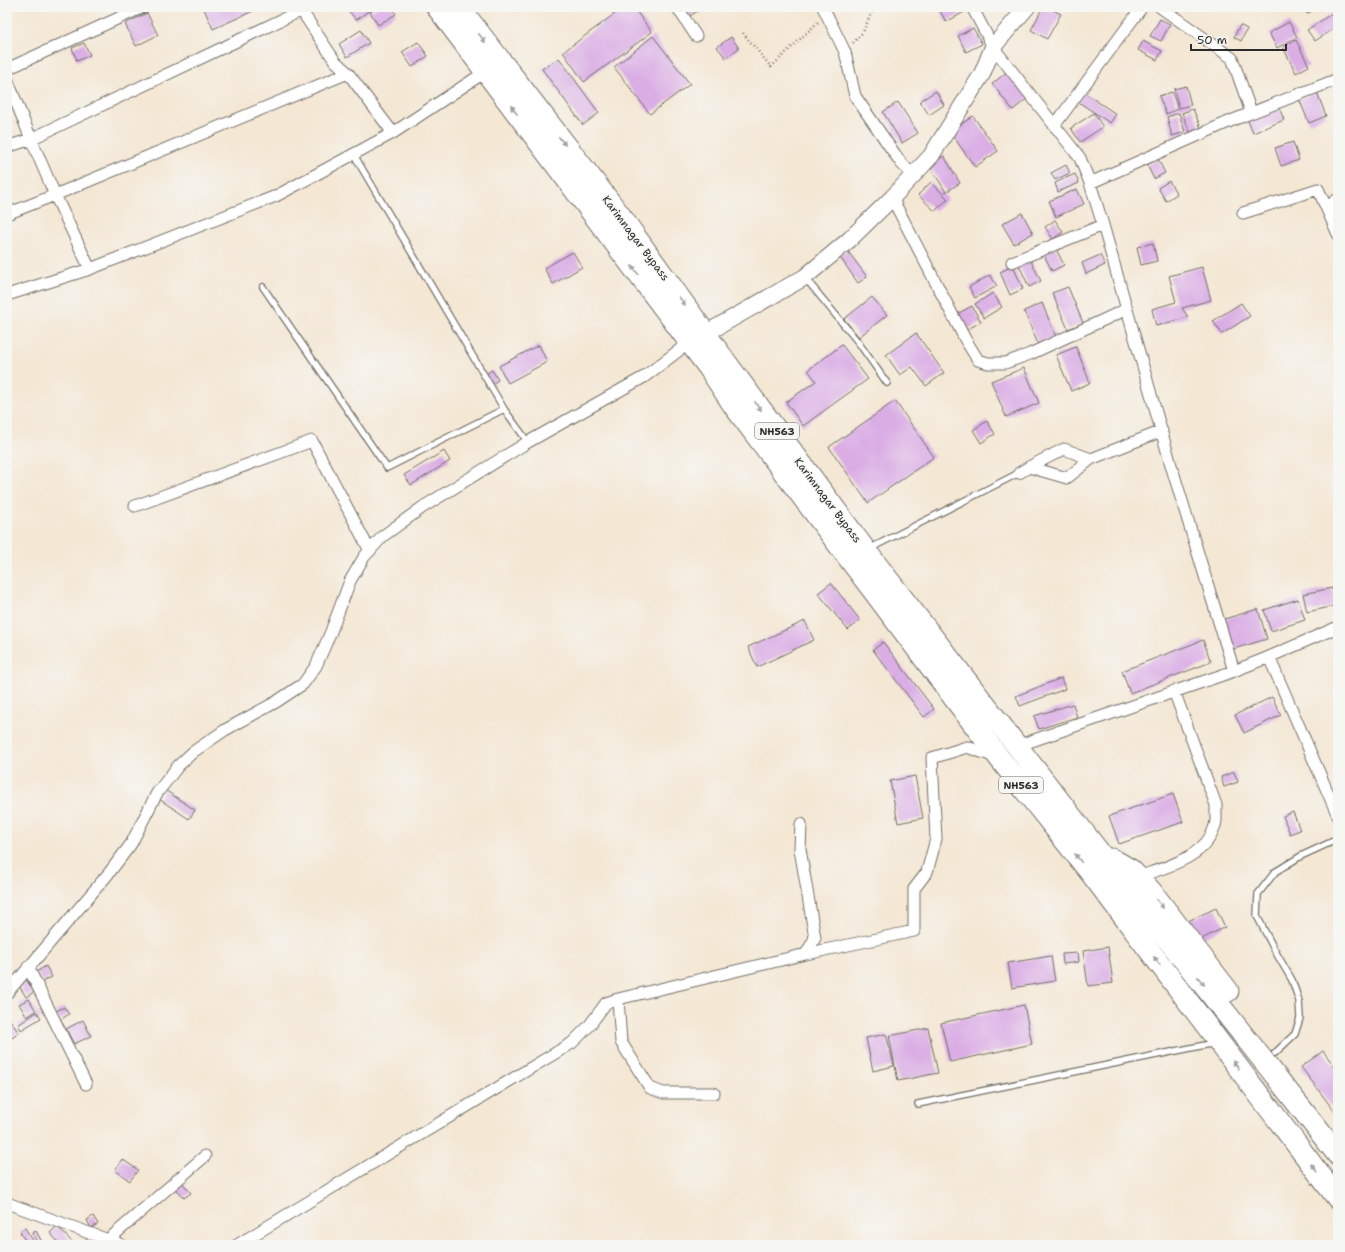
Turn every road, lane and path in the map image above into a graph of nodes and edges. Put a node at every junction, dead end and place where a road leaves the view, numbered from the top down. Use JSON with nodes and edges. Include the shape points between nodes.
{"nodes":[{"id":1,"x":143,"y":7,"type":"edge"},
{"id":2,"x":438,"y":7,"type":"edge"},
{"id":3,"x":459,"y":7,"type":"edge"},
{"id":4,"x":677,"y":7,"type":"edge"},
{"id":5,"x":874,"y":7,"type":"edge"},
{"id":6,"x":972,"y":7,"type":"edge"},
{"id":7,"x":1027,"y":7,"type":"edge"},
{"id":8,"x":1142,"y":7,"type":"edge"},
{"id":9,"x":1160,"y":7,"type":"edge"},
{"id":10,"x":301,"y":9,"type":"edge"},
{"id":11,"x":825,"y":10,"type":"edge"},
{"id":12,"x":743,"y":34,"type":"dead end"},
{"id":13,"x":696,"y":36,"type":"dead end"},
{"id":14,"x":993,"y":47,"type":"junction"},
{"id":15,"x":844,"y":52,"type":"junction"},
{"id":16,"x":7,"y":69,"type":"edge"},
{"id":17,"x":486,"y":72,"type":"junction"},
{"id":18,"x":348,"y":73,"type":"junction"},
{"id":19,"x":7,"y":79,"type":"edge"},
{"id":20,"x":1338,"y":79,"type":"edge"},
{"id":21,"x":1251,"y":112,"type":"junction"},
{"id":22,"x":1054,"y":126,"type":"junction"},
{"id":23,"x":393,"y":133,"type":"junction"},
{"id":24,"x":31,"y":139,"type":"junction"},
{"id":25,"x":7,"y":147,"type":"edge"},
{"id":26,"x":354,"y":155,"type":"junction"},
{"id":27,"x":912,"y":175,"type":"junction"},
{"id":28,"x":1090,"y":183,"type":"junction"},
{"id":29,"x":55,"y":195,"type":"junction"},
{"id":30,"x":892,"y":198,"type":"junction"},
{"id":31,"x":1338,"y":199,"type":"edge"},
{"id":32,"x":1327,"y":207,"type":"junction"},
{"id":33,"x":1243,"y":213,"type":"dead end"},
{"id":34,"x":7,"y":214,"type":"edge"},
{"id":35,"x":1338,"y":214,"type":"edge"},
{"id":36,"x":1104,"y":226,"type":"junction"},
{"id":37,"x":1338,"y":234,"type":"edge"},
{"id":38,"x":1012,"y":262,"type":"dead end"},
{"id":39,"x":90,"y":268,"type":"junction"},
{"id":40,"x":804,"y":277,"type":"junction"},
{"id":41,"x":263,"y":286,"type":"dead end"},
{"id":42,"x":7,"y":295,"type":"edge"},
{"id":43,"x":1127,"y":309,"type":"junction"},
{"id":44,"x":698,"y":338,"type":"junction"},
{"id":45,"x":887,"y":383,"type":"dead end"},
{"id":46,"x":504,"y":409,"type":"junction"},
{"id":47,"x":1162,"y":431,"type":"junction"},
{"id":48,"x":528,"y":442,"type":"junction"},
{"id":49,"x":1091,"y":459,"type":"junction"},
{"id":50,"x":1029,"y":467,"type":"junction"},
{"id":51,"x":1019,"y":473,"type":"joint"},
{"id":52,"x":135,"y":506,"type":"dead end"},
{"id":53,"x":370,"y":550,"type":"junction"},
{"id":54,"x":866,"y":550,"type":"junction"},
{"id":55,"x":1338,"y":627,"type":"edge"},
{"id":56,"x":1270,"y":657,"type":"junction"},
{"id":57,"x":1234,"y":670,"type":"junction"},
{"id":58,"x":1174,"y":691,"type":"junction"},
{"id":59,"x":1017,"y":746,"type":"junction"},
{"id":60,"x":1000,"y":759,"type":"junction"},
{"id":61,"x":1338,"y":816,"type":"edge"},
{"id":62,"x":801,"y":824,"type":"dead end"},
{"id":63,"x":1338,"y":838,"type":"edge"},
{"id":64,"x":1099,"y":852,"type":"junction"},
{"id":65,"x":1138,"y":877,"type":"junction"},
{"id":66,"x":806,"y":954,"type":"junction"},
{"id":67,"x":28,"y":968,"type":"junction"},
{"id":68,"x":7,"y":993,"type":"edge"},
{"id":69,"x":618,"y":1000,"type":"junction"},
{"id":70,"x":1219,"y":1042,"type":"junction"},
{"id":71,"x":1275,"y":1053,"type":"junction"},
{"id":72,"x":86,"y":1084,"type":"dead end"},
{"id":73,"x":714,"y":1093,"type":"dead end"},
{"id":74,"x":918,"y":1104,"type":"dead end"},
{"id":75,"x":1338,"y":1136,"type":"edge"},
{"id":76,"x":1338,"y":1155,"type":"edge"},
{"id":77,"x":205,"y":1156,"type":"dead end"},
{"id":78,"x":1338,"y":1199,"type":"edge"},
{"id":79,"x":7,"y":1203,"type":"edge"},
{"id":80,"x":108,"y":1240,"type":"junction"},
{"id":81,"x":122,"y":1245,"type":"edge"},
{"id":82,"x":237,"y":1245,"type":"edge"}],
"edges":[{"from":1,"to":16,"type":"street"},
{"from":2,"to":17,"type":"highway","name":"Karimnagar Bypass","number":"NH563"},
{"from":3,"to":44,"type":"highway","name":"Karimnagar Bypass","number":"NH563","one_way":true,"via":[[619,214]]},
{"from":4,"to":13,"type":"street"},
{"from":5,"to":15,"type":"path","via":[[863,32]]},
{"from":6,"to":14,"type":"street"},
{"from":7,"to":14,"type":"street"},
{"from":8,"to":22,"type":"street"},
{"from":9,"to":21,"type":"street","via":[[1232,58]]},
{"from":10,"to":18,"type":"street","via":[[335,61]]},
{"from":10,"to":24,"type":"street"},
{"from":11,"to":12,"type":"path","via":[[771,67]]},
{"from":11,"to":15,"type":"street"},
{"from":14,"to":22,"type":"street"},
{"from":14,"to":27,"type":"street","via":[[982,74],[931,156]]},
{"from":15,"to":27,"type":"street","via":[[855,96]]},
{"from":17,"to":23,"type":"street"},
{"from":44,"to":17,"type":"highway","name":"Karimnagar Bypass","number":"NH563","one_way":true},
{"from":18,"to":23,"type":"street"},
{"from":18,"to":29,"type":"street"},
{"from":19,"to":24,"type":"street"},
{"from":20,"to":21,"type":"street"},
{"from":21,"to":28,"type":"street"},
{"from":22,"to":28,"type":"street","via":[[1080,158]]},
{"from":23,"to":26,"type":"street"},
{"from":24,"to":25,"type":"street"},
{"from":24,"to":29,"type":"street"},
{"from":26,"to":39,"type":"street","via":[[276,196]]},
{"from":26,"to":46,"type":"lane"},
{"from":27,"to":30,"type":"street"},
{"from":28,"to":36,"type":"street"},
{"from":29,"to":34,"type":"street"},
{"from":29,"to":39,"type":"street"},
{"from":30,"to":40,"type":"street","via":[[849,240]]},
{"from":30,"to":43,"type":"street","via":[[978,360],[1005,363]]},
{"from":31,"to":32,"type":"street"},
{"from":32,"to":33,"type":"street","via":[[1318,189]]},
{"from":32,"to":35,"type":"street"},
{"from":32,"to":37,"type":"street"},
{"from":36,"to":38,"type":"street"},
{"from":36,"to":43,"type":"street"},
{"from":39,"to":42,"type":"street"},
{"from":40,"to":44,"type":"street"},
{"from":40,"to":45,"type":"lane","via":[[858,342]]},
{"from":41,"to":46,"type":"lane","via":[[386,468]]},
{"from":43,"to":47,"type":"street"},
{"from":44,"to":48,"type":"street","via":[[644,377]]},
{"from":44,"to":54,"type":"highway","name":"Karimnagar Bypass","number":"NH563","one_way":true,"via":[[725,361]]},
{"from":44,"to":60,"type":"highway","name":"Karimnagar Bypass","number":"NH563","via":[[709,368],[734,406]]},
{"from":46,"to":48,"type":"lane"},
{"from":47,"to":49,"type":"street"},
{"from":47,"to":57,"type":"street"},
{"from":48,"to":53,"type":"street","via":[[423,507],[383,536]]},
{"from":49,"to":50,"type":"street","via":[[1064,449]]},
{"from":49,"to":50,"type":"street","via":[[1067,478]]},
{"from":50,"to":51,"type":"street"},
{"from":51,"to":54,"type":"lane"},
{"from":52,"to":53,"type":"street","via":[[312,441]]},
{"from":53,"to":67,"type":"street","via":[[350,581],[316,666],[303,684],[225,730],[192,752],[178,766],[157,793],[130,844],[110,873]]},
{"from":54,"to":59,"type":"highway","name":"Karimnagar Bypass","number":"NH563"},
{"from":55,"to":56,"type":"street"},
{"from":56,"to":57,"type":"street"},
{"from":56,"to":61,"type":"street"},
{"from":57,"to":58,"type":"street"},
{"from":58,"to":59,"type":"street"},
{"from":58,"to":65,"type":"street","via":[[1216,805],[1216,822],[1210,837],[1200,849],[1184,860]]},
{"from":59,"to":64,"type":"highway","name":"Karimnagar Bypass","number":"NH563"},
{"from":60,"to":66,"type":"street","via":[[967,747],[932,758],[936,839],[927,872],[914,889],[914,932]]},
{"from":70,"to":60,"type":"highway","number":"NH563","one_way":true,"via":[[1090,872]]},
{"from":62,"to":66,"type":"street","via":[[800,849],[815,938]]},
{"from":63,"to":71,"type":"lane","via":[[1275,872],[1258,894],[1257,916],[1292,980],[1299,1001],[1300,1018],[1295,1034]]},
{"from":64,"to":65,"type":"highway","number":"NH563","via":[[1131,870]]},
{"from":64,"to":76,"type":"highway","name":"Karimnagar Bypass","one_way":true},
{"from":65,"to":71,"type":"highway","number":"NH563","one_way":true},
{"from":66,"to":69,"type":"street"},
{"from":67,"to":68,"type":"street"},
{"from":67,"to":72,"type":"street"},
{"from":69,"to":73,"type":"street","via":[[621,1042],[650,1088],[663,1093]]},
{"from":69,"to":82,"type":"street","via":[[606,1003],[572,1043]]},
{"from":70,"to":74,"type":"lane"},
{"from":78,"to":70,"type":"highway","number":"NH563","one_way":true},
{"from":71,"to":75,"type":"highway","number":"NH563"},
{"from":77,"to":80,"type":"street"},
{"from":79,"to":80,"type":"street"},
{"from":80,"to":81,"type":"street"}]}
